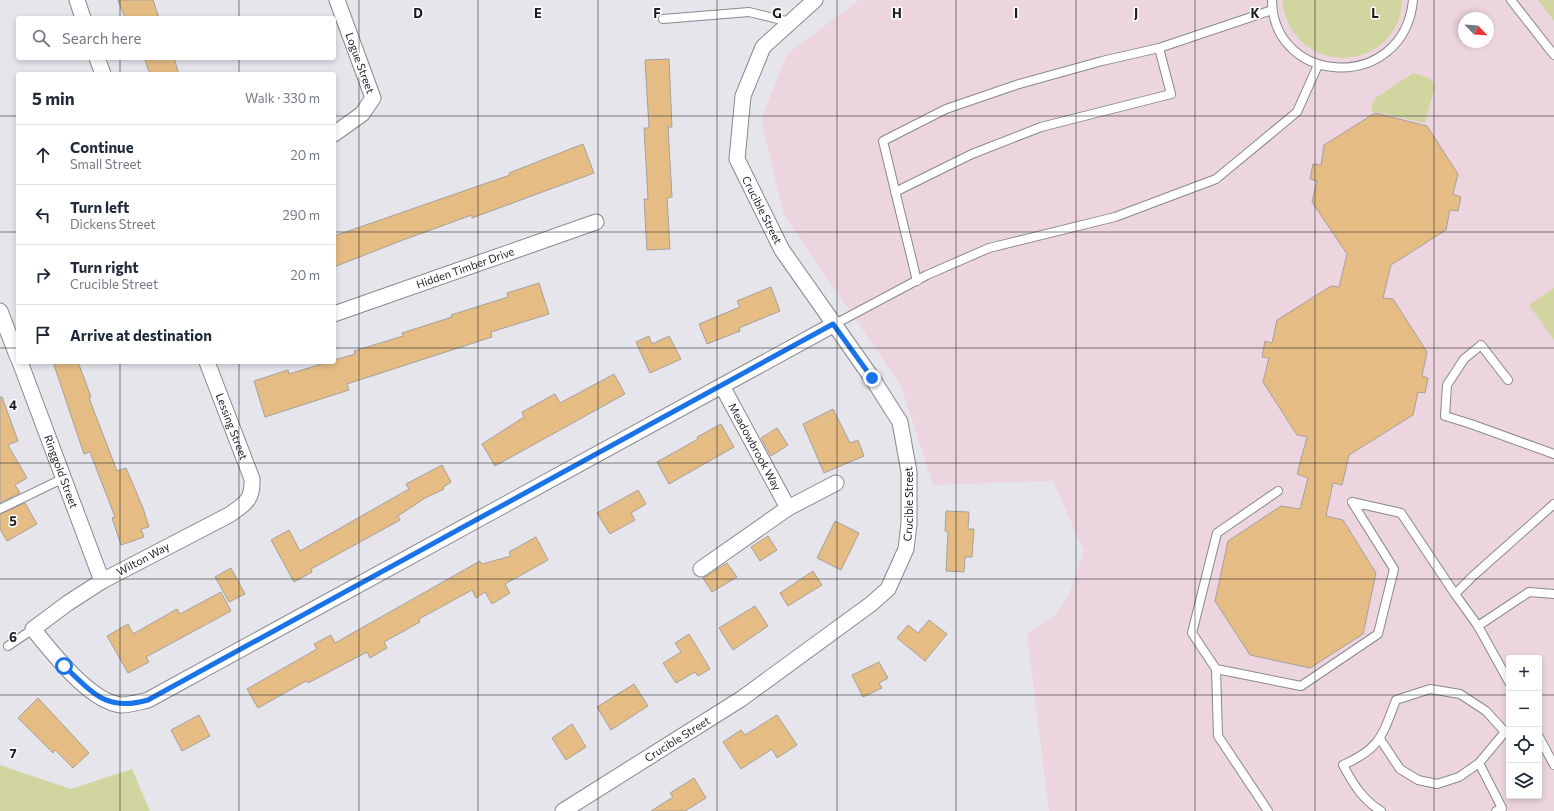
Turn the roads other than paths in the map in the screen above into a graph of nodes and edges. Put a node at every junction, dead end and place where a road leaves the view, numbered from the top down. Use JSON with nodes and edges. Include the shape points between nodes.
{"nodes":[{"id":1,"x":77,"y":0,"type":"edge"},
{"id":2,"x":337,"y":0,"type":"edge"},
{"id":3,"x":815,"y":0,"type":"edge"},
{"id":4,"x":1272,"y":0,"type":"edge"},
{"id":5,"x":1413,"y":0,"type":"edge"},
{"id":6,"x":1511,"y":0,"type":"edge"},
{"id":7,"x":1272,"y":10,"type":"junction"},
{"id":8,"x":82,"y":16,"type":"edge"},
{"id":9,"x":663,"y":19,"type":"dead end"},
{"id":10,"x":790,"y":22,"type":"junction"},
{"id":11,"x":1159,"y":48,"type":"junction"},
{"id":12,"x":1554,"y":55,"type":"edge"},
{"id":13,"x":98,"y":60,"type":"edge"},
{"id":14,"x":1318,"y":65,"type":"junction"},
{"id":15,"x":102,"y":72,"type":"edge"},
{"id":16,"x":336,"y":133,"type":"edge"},
{"id":17,"x":895,"y":192,"type":"junction"},
{"id":18,"x":596,"y":222,"type":"dead end"},
{"id":19,"x":917,"y":281,"type":"junction"},
{"id":20,"x":0,"y":310,"type":"edge"},
{"id":21,"x":336,"y":313,"type":"edge"},
{"id":22,"x":833,"y":324,"type":"junction"},
{"id":23,"x":16,"y":353,"type":"edge"},
{"id":24,"x":21,"y":364,"type":"edge"},
{"id":25,"x":208,"y":364,"type":"edge"},
{"id":26,"x":1508,"y":380,"type":"dead end"},
{"id":27,"x":722,"y":386,"type":"junction"},
{"id":28,"x":1554,"y":454,"type":"edge"},
{"id":29,"x":64,"y":478,"type":"junction"},
{"id":30,"x":836,"y":483,"type":"dead end"},
{"id":31,"x":1278,"y":491,"type":"dead end"},
{"id":32,"x":252,"y":492,"type":"joint"},
{"id":33,"x":1554,"y":504,"type":"edge"},
{"id":34,"x":788,"y":508,"type":"junction"},
{"id":35,"x":0,"y":509,"type":"edge"},
{"id":36,"x":701,"y":569,"type":"dead end"},
{"id":37,"x":102,"y":581,"type":"junction"},
{"id":38,"x":1455,"y":594,"type":"junction"},
{"id":39,"x":1554,"y":594,"type":"edge"},
{"id":40,"x":1478,"y":626,"type":"junction"},
{"id":41,"x":32,"y":629,"type":"junction"},
{"id":42,"x":8,"y":646,"type":"dead end"},
{"id":43,"x":1216,"y":669,"type":"junction"},
{"id":44,"x":1506,"y":677,"type":"edge"},
{"id":45,"x":1506,"y":731,"type":"edge"},
{"id":46,"x":1506,"y":733,"type":"edge"},
{"id":47,"x":1380,"y":739,"type":"junction"},
{"id":48,"x":1542,"y":742,"type":"edge"},
{"id":49,"x":1479,"y":763,"type":"junction"},
{"id":50,"x":1554,"y":765,"type":"edge"},
{"id":51,"x":1370,"y":804,"type":"junction"},
{"id":52,"x":563,"y":811,"type":"edge"},
{"id":53,"x":1268,"y":811,"type":"edge"},
{"id":54,"x":1364,"y":811,"type":"edge"},
{"id":55,"x":1381,"y":811,"type":"edge"},
{"id":56,"x":1496,"y":811,"type":"edge"}],
"edges":[{"from":1,"to":8,"type":"street"},
{"from":2,"to":16,"type":"street","name":"Logue Street","via":[[373,98],[362,114]]},
{"from":3,"to":10,"type":"street","name":"Crucible Street"},
{"from":4,"to":7,"type":"lane"},
{"from":5,"to":14,"type":"lane","via":[[1411,14],[1402,36],[1386,54],[1365,65],[1342,69]]},
{"from":6,"to":12,"type":"lane"},
{"from":7,"to":11,"type":"lane"},
{"from":7,"to":14,"type":"lane","via":[[1278,28],[1288,44]]},
{"from":9,"to":10,"type":"lane","via":[[749,12]]},
{"from":10,"to":22,"type":"street","name":"Crucible Street","via":[[763,47],[743,96],[737,159],[782,250]]},
{"from":11,"to":17,"type":"lane","via":[[1171,94],[1041,127],[972,154]]},
{"from":11,"to":17,"type":"lane","via":[[1102,60],[1016,85],[946,109],[883,141]]},
{"from":13,"to":15,"type":"street"},
{"from":14,"to":19,"type":"lane","via":[[1297,112],[1216,179],[1115,217],[989,248]]},
{"from":17,"to":19,"type":"lane"},
{"from":18,"to":21,"type":"street","name":"Hidden Timber Drive"},
{"from":19,"to":22,"type":"lane"},
{"from":20,"to":23,"type":"street"},
{"from":22,"to":27,"type":"street"},
{"from":22,"to":52,"type":"street","name":"Crucible Street","via":[[900,422],[909,472],[910,524],[906,549],[888,589],[741,700]]},
{"from":24,"to":29,"type":"street","name":"Ringgold Street"},
{"from":25,"to":32,"type":"street","name":"Lessing Street","via":[[252,479]]},
{"from":26,"to":28,"type":"lane","via":[[1481,345],[1464,359],[1447,385],[1445,416]]},
{"from":27,"to":34,"type":"street","name":"Meadowbrook Way"},
{"from":27,"to":41,"type":"street","via":[[148,700],[121,705],[111,703],[86,686],[64,666]]},
{"from":29,"to":35,"type":"lane"},
{"from":29,"to":37,"type":"street","name":"Ringgold Street"},
{"from":30,"to":34,"type":"street"},
{"from":31,"to":43,"type":"lane","via":[[1217,533],[1192,633]]},
{"from":32,"to":37,"type":"street","name":"Wilton Way","via":[[246,503],[229,515]]},
{"from":33,"to":38,"type":"lane"},
{"from":34,"to":36,"type":"street"},
{"from":37,"to":41,"type":"street","name":"Wilton Way"},
{"from":38,"to":40,"type":"lane"},
{"from":38,"to":43,"type":"lane","via":[[1401,512],[1352,502],[1394,569],[1378,634],[1301,686]]},
{"from":39,"to":40,"type":"lane","via":[[1528,592]]},
{"from":40,"to":44,"type":"lane"},
{"from":41,"to":42,"type":"lane"},
{"from":43,"to":53,"type":"lane","via":[[1218,736]]},
{"from":45,"to":47,"type":"lane","via":[[1486,711],[1460,694],[1430,689],[1396,700]]},
{"from":46,"to":49,"type":"lane"},
{"from":47,"to":49,"type":"lane","via":[[1400,769],[1418,780],[1438,784],[1459,777]]},
{"from":47,"to":51,"type":"lane","via":[[1361,757],[1343,765],[1355,787]]},
{"from":48,"to":50,"type":"lane"},
{"from":49,"to":56,"type":"lane","via":[[1502,808]]},
{"from":51,"to":54,"type":"lane"},
{"from":51,"to":55,"type":"lane"}]}
